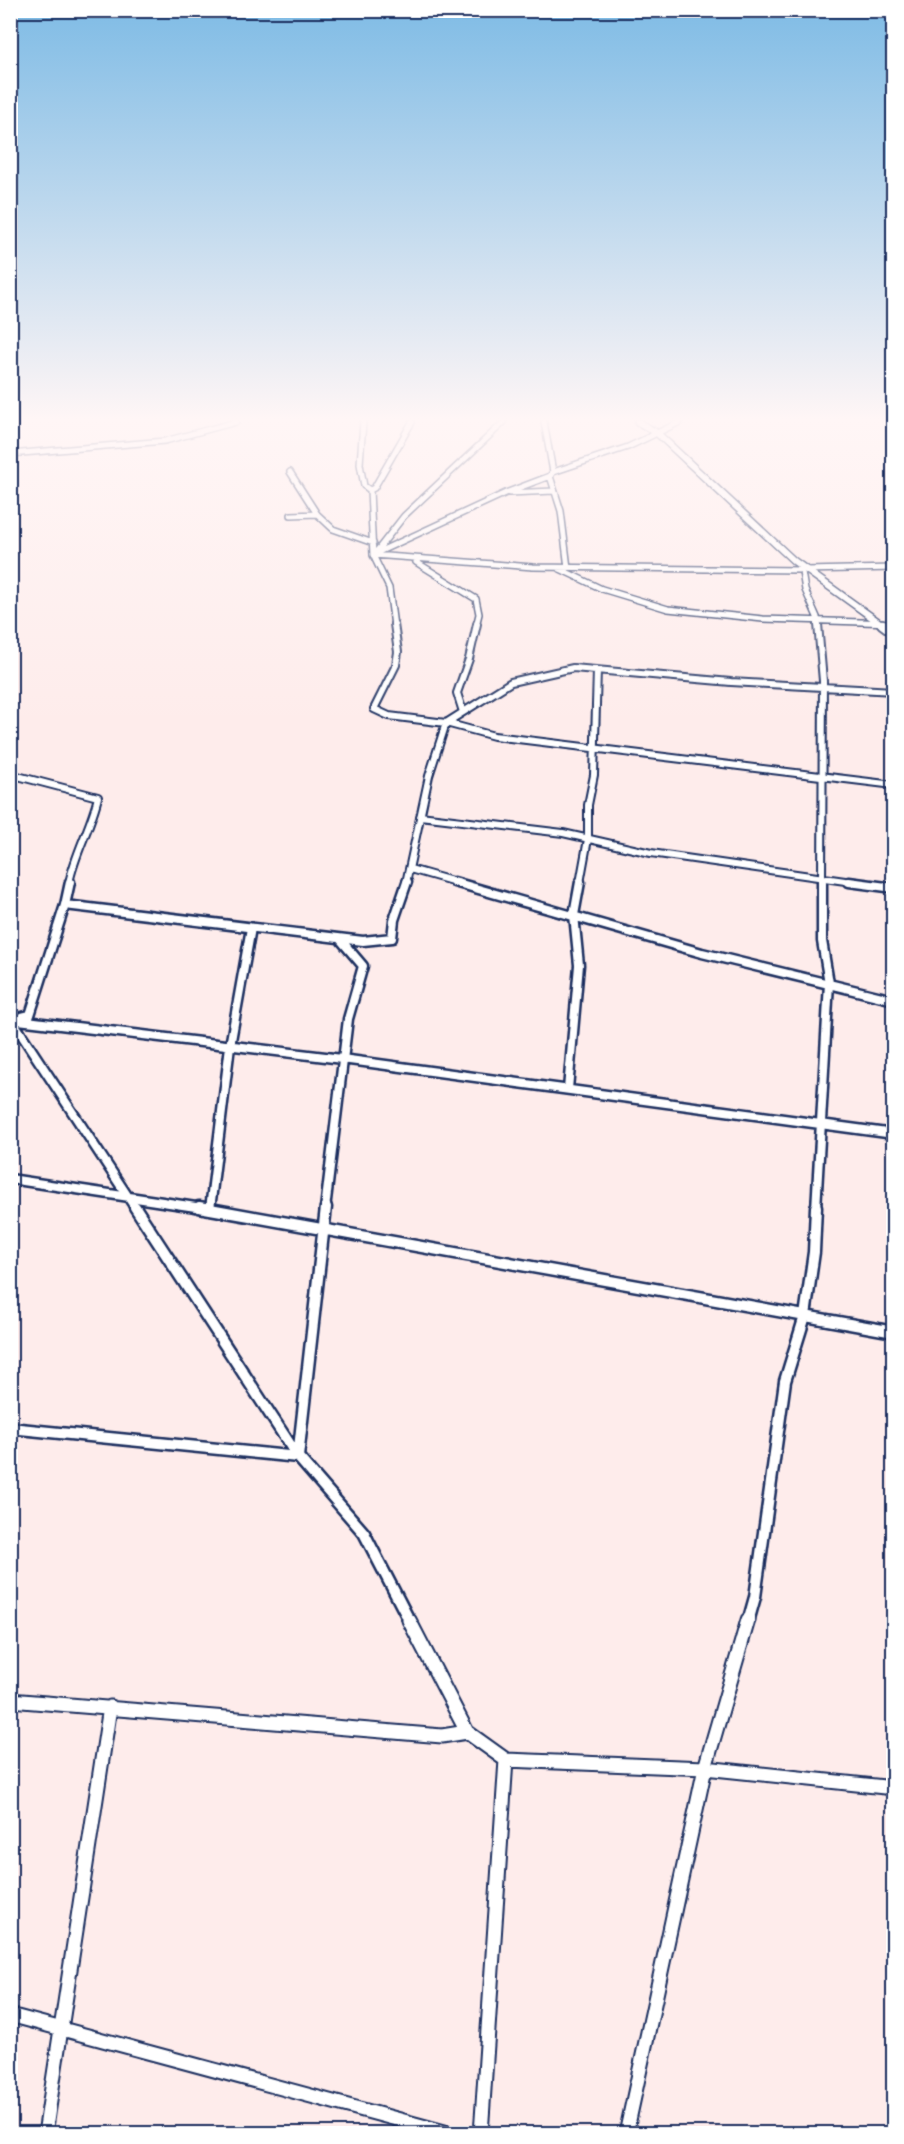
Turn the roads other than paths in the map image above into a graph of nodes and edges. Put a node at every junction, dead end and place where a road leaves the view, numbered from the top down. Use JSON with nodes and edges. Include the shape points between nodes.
{"nodes":[{"id":1,"x":325,"y":522,"type":"edge"},
{"id":2,"x":372,"y":522,"type":"edge"},
{"id":3,"x":399,"y":522,"type":"edge"},
{"id":4,"x":445,"y":522,"type":"edge"},
{"id":5,"x":563,"y":522,"type":"edge"},
{"id":6,"x":753,"y":522,"type":"edge"},
{"id":7,"x":373,"y":543,"type":"junction"},
{"id":8,"x":374,"y":555,"type":"junction"},
{"id":9,"x":412,"y":560,"type":"junction"},
{"id":10,"x":557,"y":568,"type":"junction"},
{"id":11,"x":568,"y":568,"type":"junction"},
{"id":12,"x":803,"y":568,"type":"junction"},
{"id":13,"x":894,"y":568,"type":"edge"},
{"id":14,"x":818,"y":621,"type":"junction"},
{"id":15,"x":879,"y":623,"type":"junction"},
{"id":16,"x":894,"y":623,"type":"edge"},
{"id":17,"x":894,"y":633,"type":"edge"},
{"id":18,"x":597,"y":670,"type":"junction"},
{"id":19,"x":823,"y":688,"type":"junction"},
{"id":20,"x":894,"y":692,"type":"edge"},
{"id":21,"x":463,"y":712,"type":"junction"},
{"id":22,"x":446,"y":723,"type":"junction"},
{"id":23,"x":596,"y":747,"type":"junction"},
{"id":24,"x":10,"y":774,"type":"edge"},
{"id":25,"x":822,"y":775,"type":"junction"},
{"id":26,"x":894,"y":784,"type":"edge"},
{"id":27,"x":420,"y":816,"type":"junction"},
{"id":28,"x":588,"y":839,"type":"junction"},
{"id":29,"x":411,"y":869,"type":"junction"},
{"id":30,"x":822,"y":878,"type":"junction"},
{"id":31,"x":894,"y":888,"type":"edge"},
{"id":32,"x":65,"y":905,"type":"junction"},
{"id":33,"x":574,"y":915,"type":"junction"},
{"id":34,"x":251,"y":928,"type":"junction"},
{"id":35,"x":340,"y":939,"type":"junction"},
{"id":36,"x":829,"y":983,"type":"junction"},
{"id":37,"x":894,"y":1000,"type":"edge"},
{"id":38,"x":11,"y":1018,"type":"edge"},
{"id":39,"x":230,"y":1046,"type":"junction"},
{"id":40,"x":342,"y":1059,"type":"junction"},
{"id":41,"x":568,"y":1089,"type":"junction"},
{"id":42,"x":821,"y":1124,"type":"junction"},
{"id":43,"x":894,"y":1134,"type":"edge"},
{"id":44,"x":10,"y":1179,"type":"edge"},
{"id":45,"x":130,"y":1196,"type":"junction"},
{"id":46,"x":210,"y":1209,"type":"junction"},
{"id":47,"x":322,"y":1230,"type":"junction"},
{"id":48,"x":805,"y":1316,"type":"junction"},
{"id":49,"x":894,"y":1332,"type":"edge"},
{"id":50,"x":10,"y":1428,"type":"edge"},
{"id":51,"x":298,"y":1457,"type":"junction"},
{"id":52,"x":10,"y":1700,"type":"edge"},
{"id":53,"x":110,"y":1707,"type":"junction"},
{"id":54,"x":467,"y":1732,"type":"junction"},
{"id":55,"x":506,"y":1761,"type":"junction"},
{"id":56,"x":705,"y":1768,"type":"junction"},
{"id":57,"x":894,"y":1788,"type":"edge"},
{"id":58,"x":10,"y":2015,"type":"edge"},
{"id":59,"x":62,"y":2029,"type":"junction"},
{"id":60,"x":45,"y":2133,"type":"edge"},
{"id":61,"x":452,"y":2133,"type":"edge"},
{"id":62,"x":481,"y":2133,"type":"edge"},
{"id":63,"x":626,"y":2133,"type":"edge"}],
"edges":[{"from":1,"to":7,"type":"street","via":[[333,530]]},
{"from":2,"to":7,"type":"street"},
{"from":3,"to":8,"type":"street"},
{"from":4,"to":8,"type":"street"},
{"from":5,"to":11,"type":"street"},
{"from":6,"to":12,"type":"street"},
{"from":7,"to":8,"type":"street"},
{"from":8,"to":9,"type":"street"},
{"from":8,"to":22,"type":"street","via":[[389,588],[398,652],[396,665],[374,709],[388,716]]},
{"from":9,"to":10,"type":"street"},
{"from":9,"to":21,"type":"street","via":[[476,599],[479,614],[457,693]]},
{"from":10,"to":11,"type":"street"},
{"from":10,"to":14,"type":"street","via":[[602,589],[668,609]]},
{"from":11,"to":12,"type":"street"},
{"from":12,"to":13,"type":"street"},
{"from":12,"to":14,"type":"street","via":[[805,590]]},
{"from":12,"to":15,"type":"street"},
{"from":14,"to":15,"type":"street"},
{"from":14,"to":19,"type":"street"},
{"from":15,"to":16,"type":"street"},
{"from":15,"to":17,"type":"street"},
{"from":18,"to":19,"type":"street"},
{"from":18,"to":21,"type":"street","via":[[573,668],[511,682]]},
{"from":18,"to":23,"type":"street"},
{"from":19,"to":20,"type":"street"},
{"from":19,"to":25,"type":"street"},
{"from":21,"to":22,"type":"street"},
{"from":22,"to":23,"type":"street","via":[[494,736]]},
{"from":22,"to":27,"type":"street"},
{"from":23,"to":25,"type":"street"},
{"from":23,"to":28,"type":"street"},
{"from":24,"to":32,"type":"street","via":[[98,797],[74,859]]},
{"from":25,"to":26,"type":"street"},
{"from":25,"to":30,"type":"street"},
{"from":27,"to":28,"type":"street"},
{"from":27,"to":29,"type":"street"},
{"from":28,"to":30,"type":"street","via":[[651,853]]},
{"from":28,"to":33,"type":"street"},
{"from":29,"to":33,"type":"street"},
{"from":29,"to":35,"type":"street","via":[[392,938]]},
{"from":30,"to":31,"type":"street"},
{"from":30,"to":36,"type":"street","via":[[822,941]]},
{"from":32,"to":34,"type":"street"},
{"from":32,"to":38,"type":"street","via":[[30,1015]]},
{"from":33,"to":36,"type":"street","via":[[702,953]]},
{"from":33,"to":41,"type":"street","via":[[579,965]]},
{"from":34,"to":35,"type":"street"},
{"from":34,"to":39,"type":"street"},
{"from":35,"to":40,"type":"street","via":[[363,966]]},
{"from":36,"to":37,"type":"street"},
{"from":36,"to":42,"type":"street"},
{"from":38,"to":39,"type":"street"},
{"from":38,"to":45,"type":"street"},
{"from":39,"to":40,"type":"street"},
{"from":39,"to":46,"type":"street"},
{"from":40,"to":41,"type":"street"},
{"from":40,"to":47,"type":"street"},
{"from":41,"to":42,"type":"street"},
{"from":42,"to":43,"type":"street"},
{"from":42,"to":48,"type":"street","via":[[814,1252]]},
{"from":44,"to":45,"type":"street"},
{"from":45,"to":46,"type":"street"},
{"from":45,"to":51,"type":"street"},
{"from":46,"to":47,"type":"street"},
{"from":47,"to":48,"type":"street"},
{"from":47,"to":51,"type":"street"},
{"from":48,"to":49,"type":"street"},
{"from":48,"to":56,"type":"street","via":[[785,1381],[755,1597]]},
{"from":50,"to":51,"type":"street"},
{"from":51,"to":54,"type":"street","via":[[364,1533]]},
{"from":52,"to":53,"type":"street"},
{"from":53,"to":54,"type":"street","via":[[442,1736]]},
{"from":53,"to":59,"type":"street"},
{"from":54,"to":55,"type":"street"},
{"from":55,"to":56,"type":"street"},
{"from":55,"to":62,"type":"street"},
{"from":56,"to":57,"type":"street"},
{"from":56,"to":63,"type":"street"},
{"from":58,"to":59,"type":"street"},
{"from":59,"to":60,"type":"street"},
{"from":59,"to":61,"type":"street"}]}
